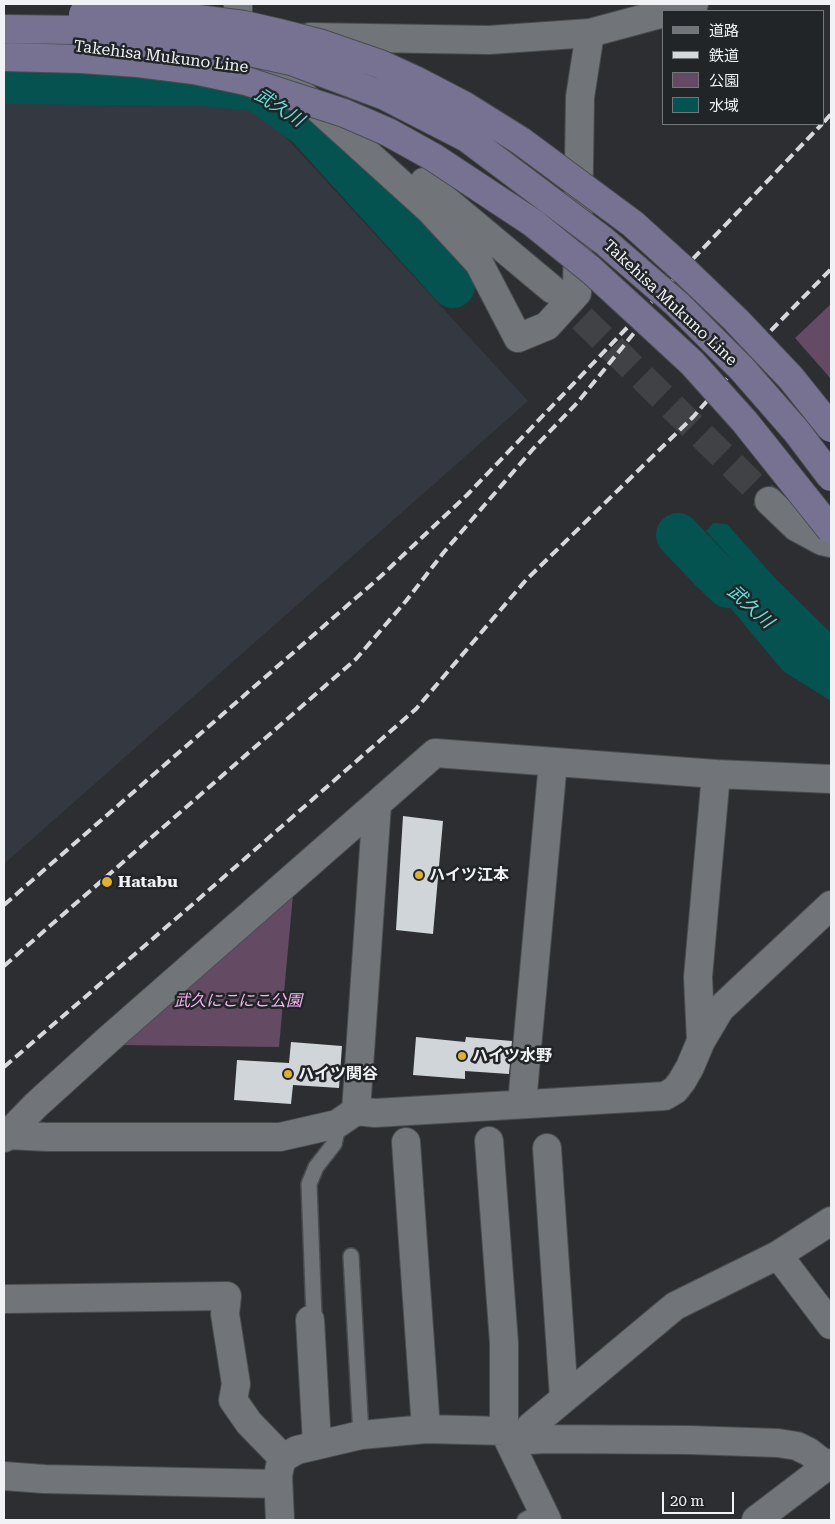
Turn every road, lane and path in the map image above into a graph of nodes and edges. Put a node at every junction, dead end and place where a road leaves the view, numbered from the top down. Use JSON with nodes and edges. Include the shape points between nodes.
{"nodes":[{"id":1,"x":238,"y":4,"type":"edge"},
{"id":2,"x":694,"y":4,"type":"edge"},
{"id":3,"x":673,"y":10,"type":"edge"},
{"id":4,"x":662,"y":14,"type":"edge"},
{"id":5,"x":590,"y":33,"type":"junction"},
{"id":6,"x":238,"y":36,"type":"junction"},
{"id":7,"x":5,"y":37,"type":"edge"},
{"id":8,"x":552,"y":290,"type":"tunnel mouth"},
{"id":9,"x":831,"y":428,"type":"edge"},
{"id":10,"x":831,"y":477,"type":"edge"},
{"id":11,"x":769,"y":501,"type":"tunnel mouth"},
{"id":12,"x":831,"y":530,"type":"edge"},
{"id":13,"x":831,"y":543,"type":"edge"},
{"id":14,"x":552,"y":762,"type":"junction"},
{"id":15,"x":716,"y":774,"type":"junction"},
{"id":16,"x":831,"y":779,"type":"edge"},
{"id":17,"x":377,"y":804,"type":"junction"},
{"id":18,"x":831,"y":905,"type":"edge"},
{"id":19,"x":701,"y":1040,"type":"junction"},
{"id":20,"x":522,"y":1103,"type":"junction"},
{"id":21,"x":348,"y":1116,"type":"junction"},
{"id":22,"x":6,"y":1137,"type":"edge"},
{"id":23,"x":488,"y":1141,"type":"dead end"},
{"id":24,"x":406,"y":1142,"type":"dead end"},
{"id":25,"x":547,"y":1148,"type":"dead end"},
{"id":26,"x":831,"y":1221,"type":"edge"},
{"id":27,"x":778,"y":1255,"type":"junction"},
{"id":28,"x":351,"y":1256,"type":"dead end"},
{"id":29,"x":4,"y":1299,"type":"edge"},
{"id":30,"x":310,"y":1320,"type":"joint"},
{"id":31,"x":831,"y":1324,"type":"edge"},
{"id":32,"x":564,"y":1398,"type":"junction"},
{"id":33,"x":426,"y":1429,"type":"junction"},
{"id":34,"x":360,"y":1435,"type":"junction"},
{"id":35,"x":513,"y":1438,"type":"junction"},
{"id":36,"x":317,"y":1444,"type":"junction"},
{"id":37,"x":283,"y":1458,"type":"junction"},
{"id":38,"x":829,"y":1464,"type":"edge"},
{"id":39,"x":4,"y":1476,"type":"edge"},
{"id":40,"x":278,"y":1484,"type":"junction"},
{"id":41,"x":538,"y":1517,"type":"edge"},
{"id":42,"x":280,"y":1520,"type":"edge"},
{"id":43,"x":756,"y":1520,"type":"edge"}],
"edges":[{"from":1,"to":6,"type":"street"},
{"from":2,"to":3,"type":"street"},
{"from":4,"to":5,"type":"street"},
{"from":5,"to":6,"type":"street","via":[[489,40]]},
{"from":5,"to":6,"type":"street","via":[[580,97],[577,293],[547,326],[518,338],[479,262],[432,211]]},
{"from":6,"to":7,"type":"street"},
{"from":6,"to":8,"type":"street","via":[[320,94]]},
{"from":7,"to":9,"type":"main road","bridge":true,"via":[[98,14],[146,15],[244,25],[319,43],[417,81],[521,141],[632,224],[736,320],[791,378]]},
{"from":7,"to":10,"type":"main road","name":"Takehisa Mukuno Line","bridge":true,"via":[[214,61],[288,75],[380,110],[533,188],[604,241],[677,304],[742,369]]},
{"from":7,"to":12,"type":"main road","bridge":true,"via":[[81,59],[194,70],[246,82],[344,113],[433,157],[533,223],[640,315],[692,364],[745,422]]},
{"from":11,"to":13,"type":"street","via":[[796,527],[822,542]]},
{"from":14,"to":15,"type":"street"},
{"from":14,"to":17,"type":"street","via":[[435,753]]},
{"from":14,"to":20,"type":"street"},
{"from":15,"to":16,"type":"street"},
{"from":15,"to":19,"type":"street","via":[[698,977]]},
{"from":17,"to":21,"type":"street"},
{"from":17,"to":22,"type":"street","via":[[110,1038]]},
{"from":18,"to":19,"type":"street","via":[[720,1009]]},
{"from":19,"to":20,"type":"street","via":[[682,1081],[665,1096]]},
{"from":20,"to":21,"type":"street"},
{"from":21,"to":22,"type":"street","via":[[280,1137]]},
{"from":21,"to":30,"type":"lane","via":[[309,1184],[314,1317]]},
{"from":23,"to":35,"type":"street"},
{"from":24,"to":33,"type":"street"},
{"from":25,"to":32,"type":"street"},
{"from":26,"to":27,"type":"street"},
{"from":27,"to":31,"type":"street"},
{"from":27,"to":32,"type":"street","via":[[675,1306]]},
{"from":28,"to":34,"type":"lane"},
{"from":29,"to":37,"type":"street","via":[[227,1296],[225,1314],[236,1384],[234,1400],[249,1423]]},
{"from":30,"to":36,"type":"street"},
{"from":32,"to":35,"type":"street"},
{"from":33,"to":34,"type":"street"},
{"from":33,"to":35,"type":"street"},
{"from":34,"to":36,"type":"street"},
{"from":35,"to":38,"type":"street","via":[[778,1443],[796,1446]]},
{"from":35,"to":41,"type":"street"},
{"from":36,"to":37,"type":"street"},
{"from":37,"to":40,"type":"street"},
{"from":38,"to":43,"type":"street"},
{"from":39,"to":40,"type":"street"},
{"from":40,"to":42,"type":"street"}]}
